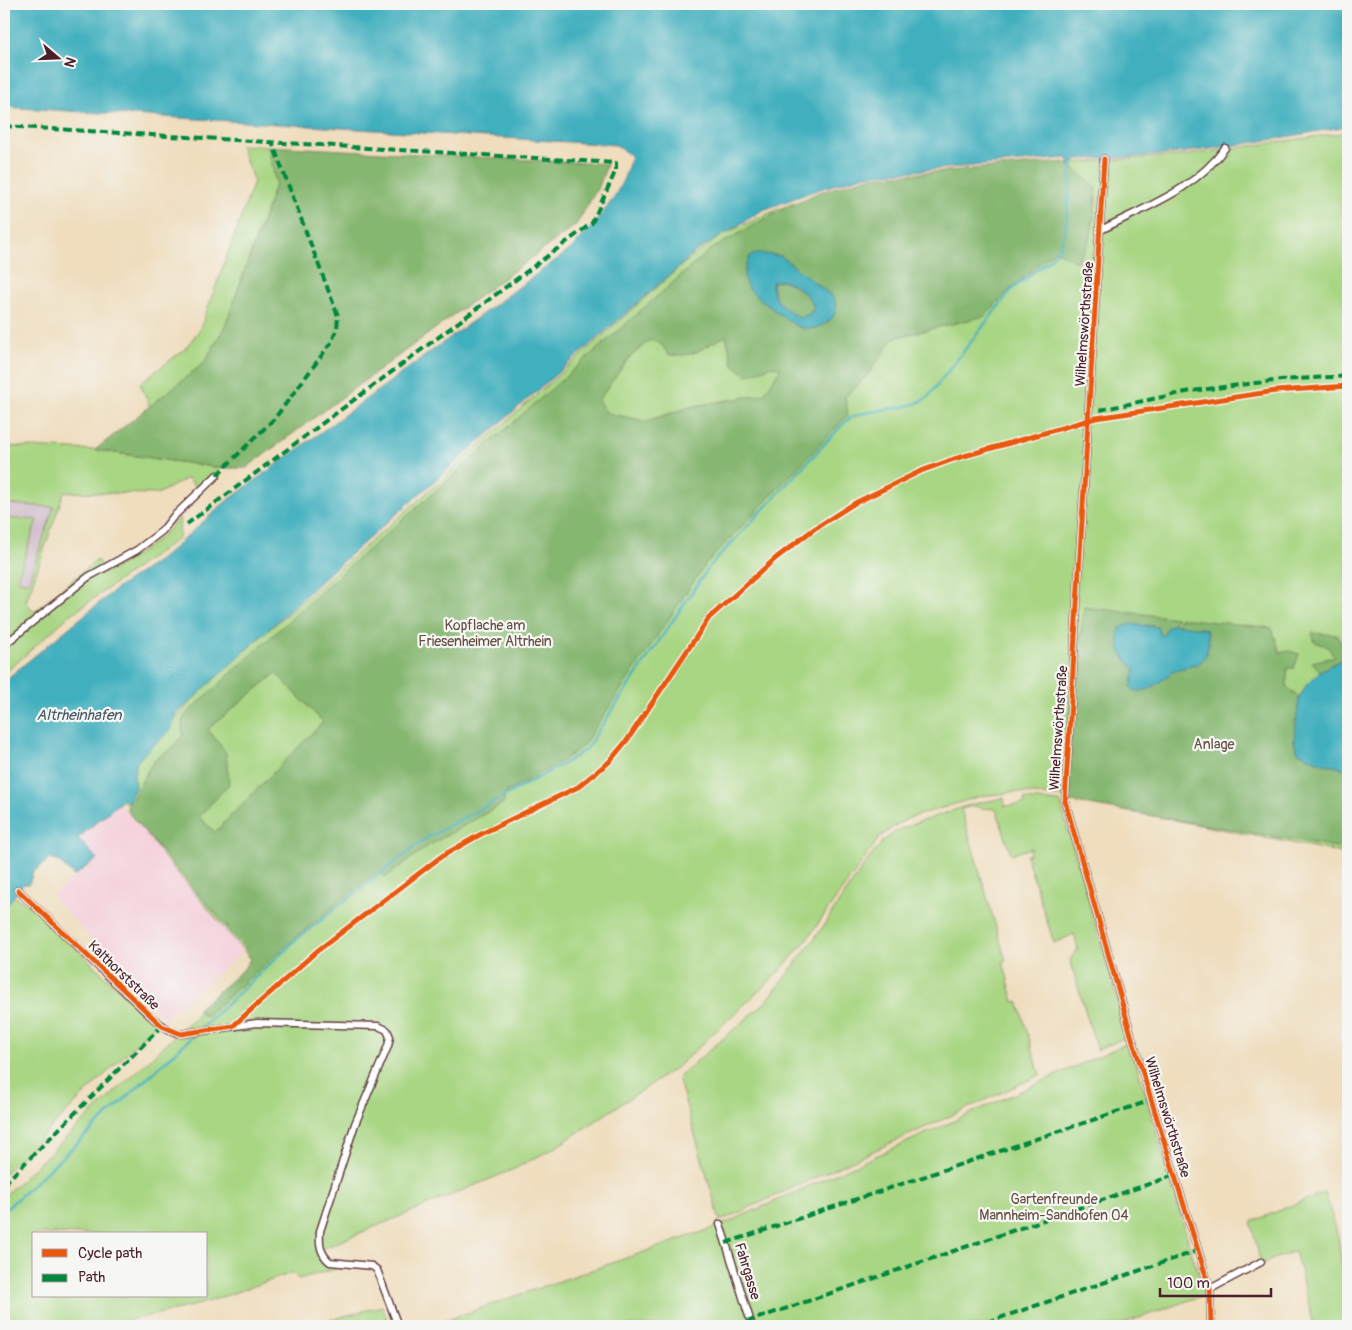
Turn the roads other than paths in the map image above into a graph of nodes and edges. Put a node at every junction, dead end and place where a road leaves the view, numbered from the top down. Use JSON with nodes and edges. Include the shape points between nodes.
{"nodes":[{"id":1,"x":1225,"y":148,"type":"dead end"},
{"id":2,"x":1104,"y":159,"type":"dead end"},
{"id":3,"x":1101,"y":230,"type":"junction"},
{"id":4,"x":217,"y":475,"type":"dead end"},
{"id":5,"x":4,"y":645,"type":"edge"},
{"id":6,"x":18,"y":890,"type":"dead end"},
{"id":7,"x":720,"y":1224,"type":"dead end"},
{"id":8,"x":1261,"y":1262,"type":"dead end"},
{"id":9,"x":1210,"y":1288,"type":"junction"},
{"id":10,"x":398,"y":1326,"type":"edge"},
{"id":11,"x":752,"y":1326,"type":"edge"},
{"id":12,"x":1211,"y":1326,"type":"edge"}],
"edges":[{"from":1,"to":3,"type":"street","via":[[1209,169],[1188,184]]},
{"from":2,"to":3,"type":"street","name":"Wilhelmswörthstraße"},
{"from":3,"to":9,"type":"street","name":"Wilhelmswörthstraße","via":[[1064,801],[1132,1038]]},
{"from":4,"to":5,"type":"street","via":[[172,517],[162,531],[137,550],[88,577]]},
{"from":6,"to":10,"type":"street","name":"Kalthorststraße","via":[[162,1026],[181,1034],[264,1023],[378,1026],[387,1030],[390,1037],[388,1046],[355,1124],[320,1231],[320,1242],[322,1252],[330,1262],[372,1266],[377,1270]]},
{"from":7,"to":11,"type":"street","name":"Fahrgasse"},
{"from":8,"to":9,"type":"street"},
{"from":9,"to":12,"type":"street","name":"Wilhelmswörthstraße"}]}
